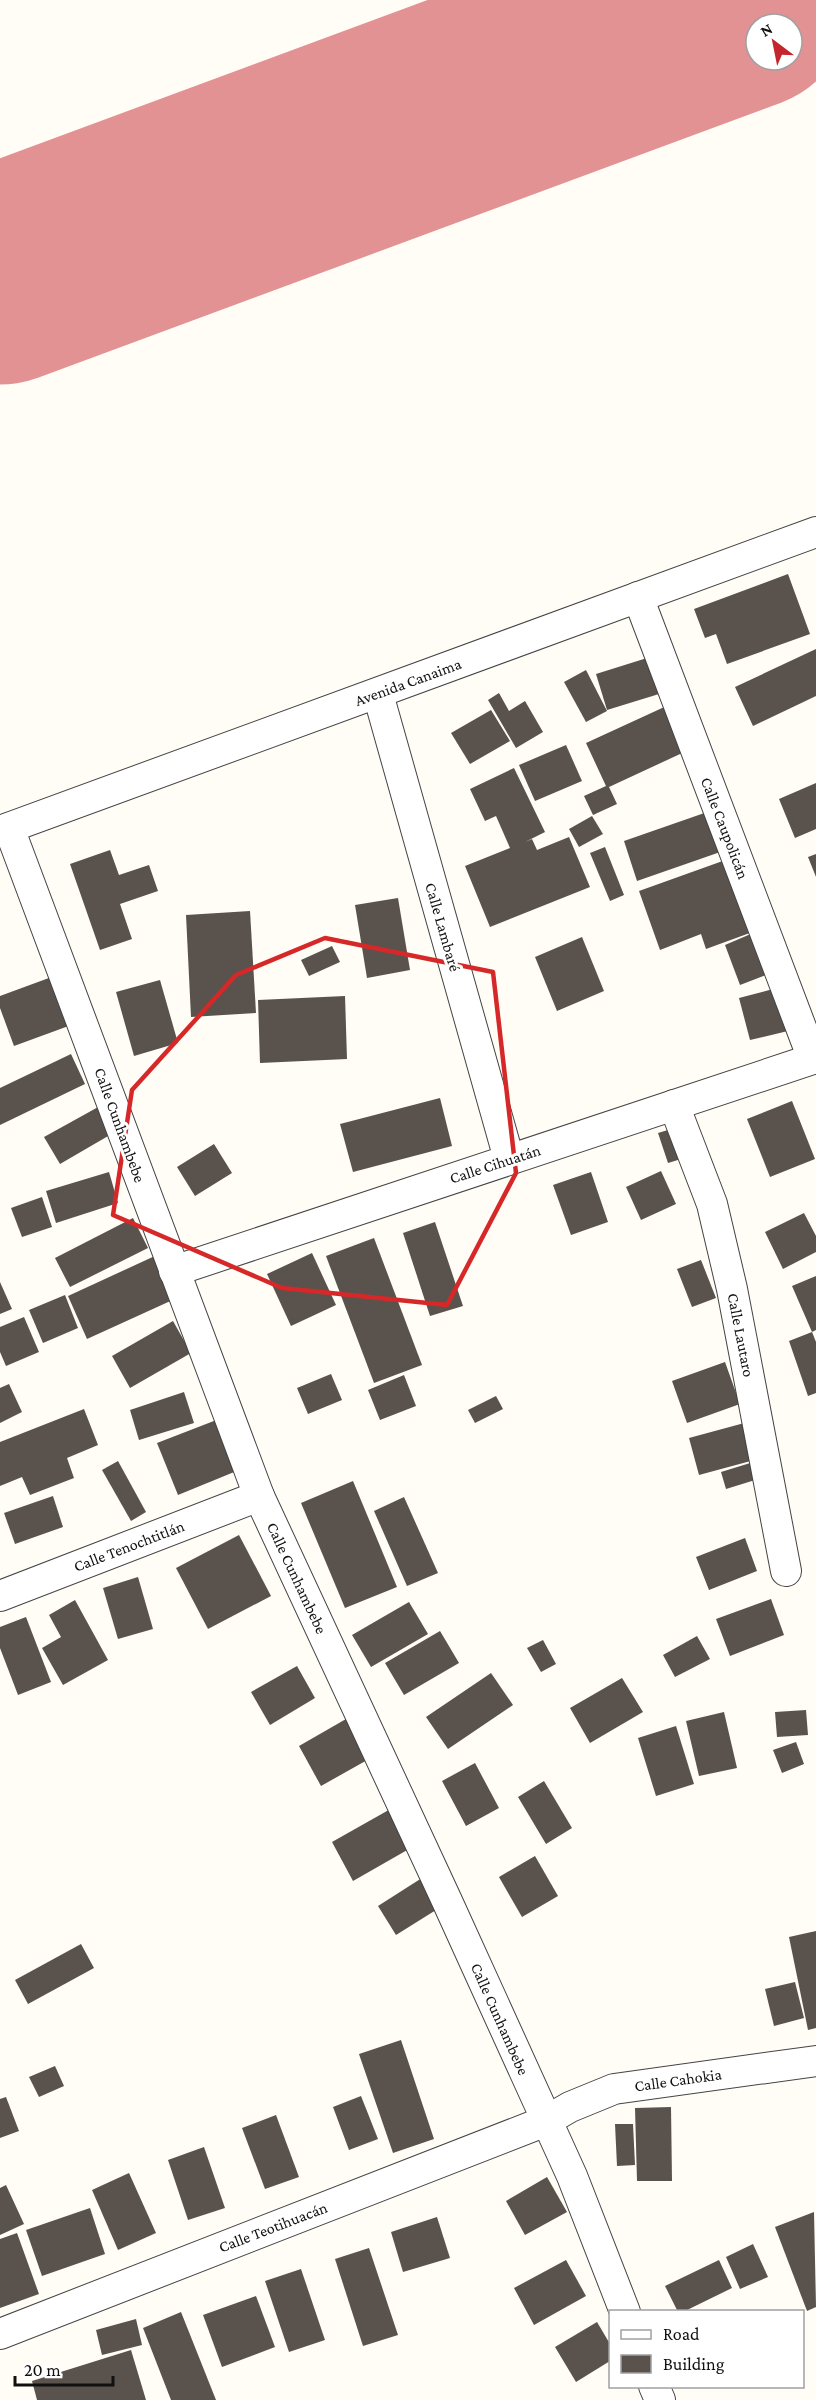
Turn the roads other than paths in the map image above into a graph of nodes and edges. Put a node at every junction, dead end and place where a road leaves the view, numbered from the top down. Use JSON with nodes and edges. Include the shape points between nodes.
{"nodes":[{"id":1,"x":816,"y":532,"type":"edge"},
{"id":2,"x":638,"y":597,"type":"junction"},
{"id":3,"x":378,"y":694,"type":"junction"},
{"id":4,"x":4,"y":829,"type":"edge"},
{"id":5,"x":814,"y":1058,"type":"edge"},
{"id":6,"x":674,"y":1105,"type":"junction"},
{"id":7,"x":509,"y":1159,"type":"junction"},
{"id":8,"x":174,"y":1271,"type":"junction"},
{"id":9,"x":258,"y":1496,"type":"junction"},
{"id":10,"x":786,"y":1571,"type":"dead end"},
{"id":11,"x":0,"y":1596,"type":"edge"},
{"id":12,"x":816,"y":2061,"type":"edge"},
{"id":13,"x":546,"y":2121,"type":"junction"},
{"id":14,"x":624,"y":2310,"type":"edge"},
{"id":15,"x":0,"y":2334,"type":"edge"}],
"edges":[{"from":1,"to":2,"type":"street","name":"Avenida Canaima"},
{"from":2,"to":3,"type":"street","name":"Avenida Canaima"},
{"from":2,"to":5,"type":"street","name":"Calle Caupolicán"},
{"from":3,"to":4,"type":"street","name":"Avenida Canaima"},
{"from":3,"to":7,"type":"street","name":"Calle Lambaré"},
{"from":4,"to":8,"type":"street","name":"Calle Cunhambebe"},
{"from":5,"to":6,"type":"street","name":"Calle Cihuatán"},
{"from":6,"to":7,"type":"street","name":"Calle Cihuatán"},
{"from":6,"to":10,"type":"street","name":"Calle Lautaro","via":[[712,1204]]},
{"from":7,"to":8,"type":"street","name":"Calle Cihuatán"},
{"from":8,"to":9,"type":"street","name":"Calle Cunhambebe"},
{"from":9,"to":11,"type":"street","name":"Calle Tenochtitlán"},
{"from":9,"to":13,"type":"street","name":"Calle Cunhambebe"},
{"from":12,"to":13,"type":"street","name":"Calle Cahokia","via":[[614,2089],[570,2106]]},
{"from":13,"to":14,"type":"street","name":"Calle Cunhambebe"},
{"from":13,"to":15,"type":"street","name":"Calle Teotihuacán"}]}
